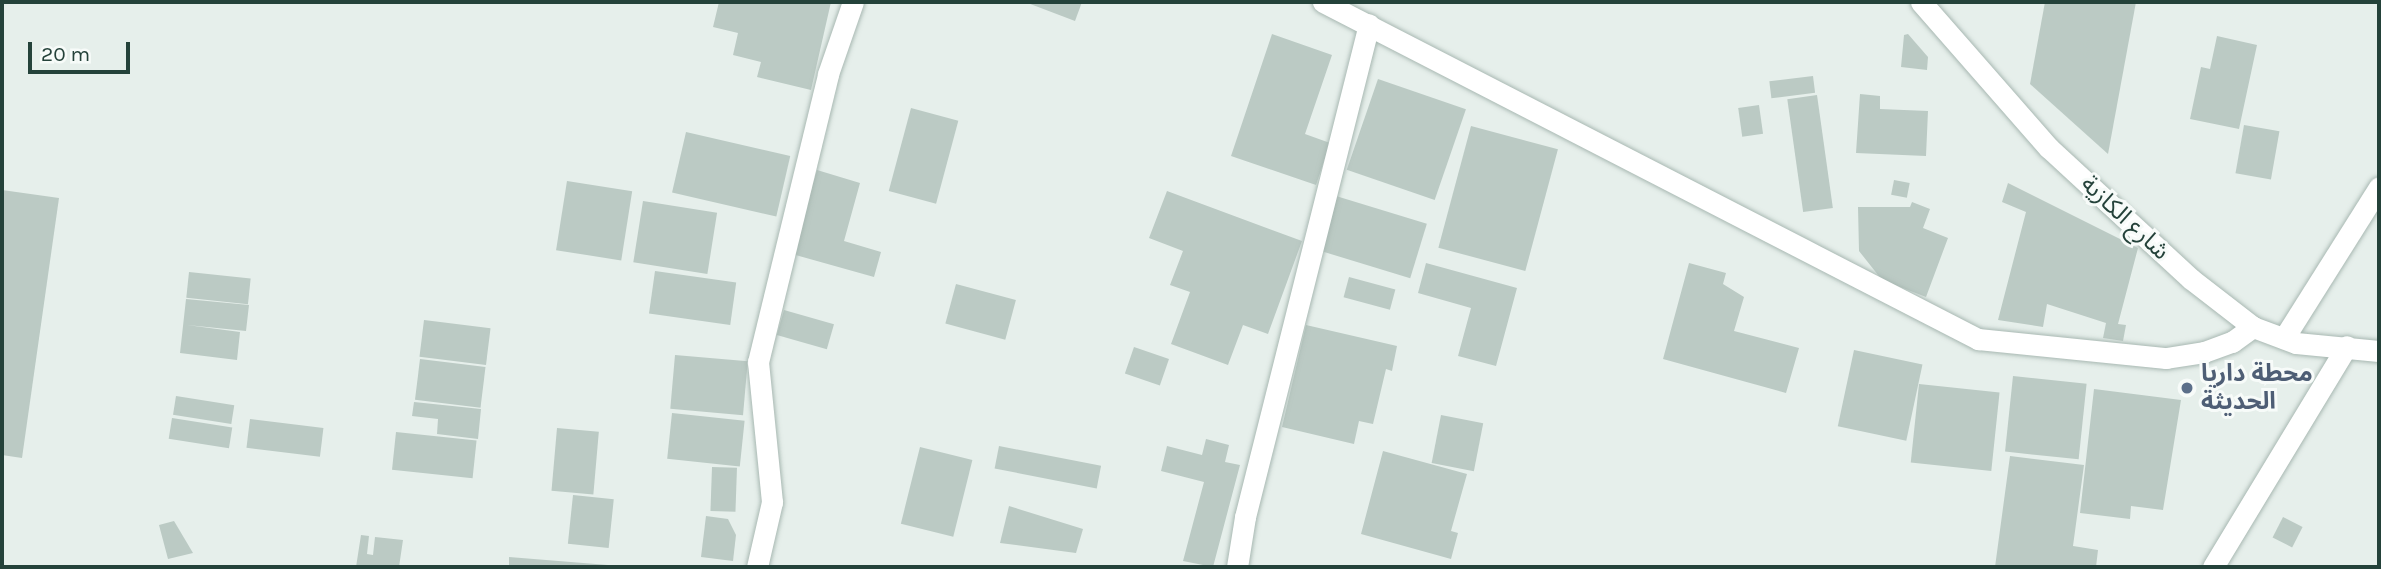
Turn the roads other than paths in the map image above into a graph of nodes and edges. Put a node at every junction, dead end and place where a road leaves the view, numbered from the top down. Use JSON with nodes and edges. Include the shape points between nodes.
{"nodes":[{"id":1,"x":853,"y":2,"type":"edge"},
{"id":2,"x":1323,"y":2,"type":"edge"},
{"id":3,"x":1921,"y":2,"type":"edge"},
{"id":4,"x":1369,"y":24,"type":"junction"},
{"id":5,"x":2379,"y":187,"type":"edge"},
{"id":6,"x":2253,"y":327,"type":"junction"},
{"id":7,"x":2284,"y":338,"type":"junction"},
{"id":8,"x":2347,"y":346,"type":"junction"},
{"id":9,"x":2379,"y":351,"type":"edge"},
{"id":10,"x":757,"y":567,"type":"edge"},
{"id":11,"x":1237,"y":567,"type":"edge"},
{"id":12,"x":2213,"y":567,"type":"edge"}],
"edges":[{"from":1,"to":10,"type":"street","via":[[828,74],[758,362],[772,502]]},
{"from":2,"to":4,"type":"street"},
{"from":3,"to":6,"type":"street","name":"شارع الكازية","via":[[2049,148],[2191,279]]},
{"from":4,"to":6,"type":"street","via":[[1978,339],[2166,358],[2204,352],[2232,342]]},
{"from":4,"to":11,"type":"street","via":[[1245,517]]},
{"from":5,"to":7,"type":"street"},
{"from":6,"to":7,"type":"street","name":"شارع الكازية"},
{"from":7,"to":8,"type":"street","name":"شارع الكازية"},
{"from":8,"to":9,"type":"street","name":"شارع الكازية"},
{"from":8,"to":12,"type":"street"}]}
